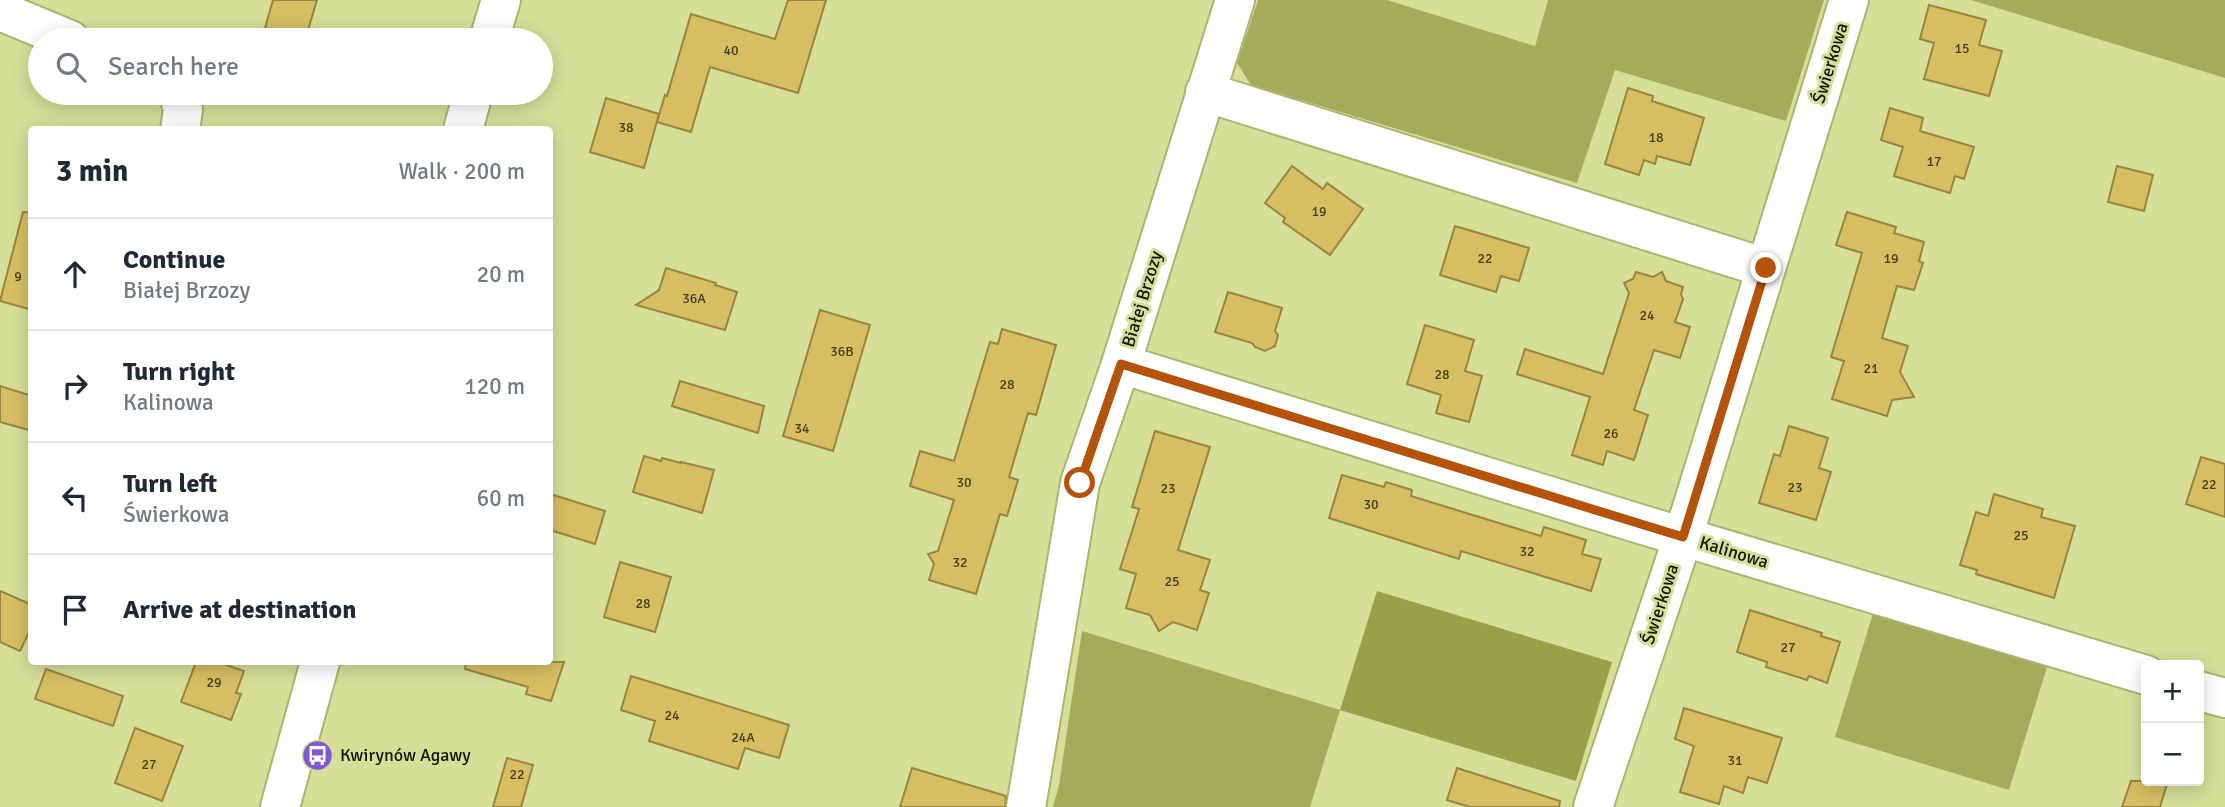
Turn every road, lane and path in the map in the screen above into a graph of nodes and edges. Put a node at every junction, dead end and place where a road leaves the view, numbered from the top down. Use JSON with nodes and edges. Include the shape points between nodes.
{"nodes":[{"id":1,"x":500,"y":0,"type":"edge"},
{"id":2,"x":1235,"y":0,"type":"edge"},
{"id":3,"x":1849,"y":0,"type":"edge"},
{"id":4,"x":0,"y":11,"type":"edge"},
{"id":5,"x":41,"y":28,"type":"edge"},
{"id":6,"x":492,"y":28,"type":"edge"},
{"id":7,"x":1205,"y":92,"type":"junction"},
{"id":8,"x":182,"y":105,"type":"edge"},
{"id":9,"x":470,"y":105,"type":"edge"},
{"id":10,"x":181,"y":126,"type":"edge"},
{"id":11,"x":464,"y":126,"type":"edge"},
{"id":12,"x":1766,"y":268,"type":"junction"},
{"id":13,"x":1121,"y":364,"type":"junction"},
{"id":14,"x":1683,"y":537,"type":"junction"},
{"id":15,"x":319,"y":665,"type":"edge"},
{"id":16,"x":2141,"y":674,"type":"edge"},
{"id":17,"x":2204,"y":692,"type":"edge"},
{"id":18,"x":2225,"y":698,"type":"edge"},
{"id":19,"x":280,"y":807,"type":"edge"},
{"id":20,"x":1026,"y":807,"type":"edge"},
{"id":21,"x":1593,"y":807,"type":"edge"}],
"edges":[{"from":1,"to":6,"type":"street"},
{"from":2,"to":7,"type":"street","name":"Białej Brzozy"},
{"from":3,"to":12,"type":"street","name":"Świerkowa"},
{"from":4,"to":5,"type":"street"},
{"from":7,"to":12,"type":"street"},
{"from":7,"to":13,"type":"street","name":"Białej Brzozy"},
{"from":8,"to":10,"type":"street"},
{"from":9,"to":11,"type":"street"},
{"from":12,"to":14,"type":"street","name":"Świerkowa"},
{"from":13,"to":14,"type":"street","name":"Kalinowa"},
{"from":13,"to":20,"type":"street","name":"Białej Brzozy","via":[[1080,483]]},
{"from":14,"to":16,"type":"street","name":"Kalinowa"},
{"from":14,"to":21,"type":"street","name":"Świerkowa"},
{"from":15,"to":19,"type":"street"},
{"from":17,"to":18,"type":"street"}]}
